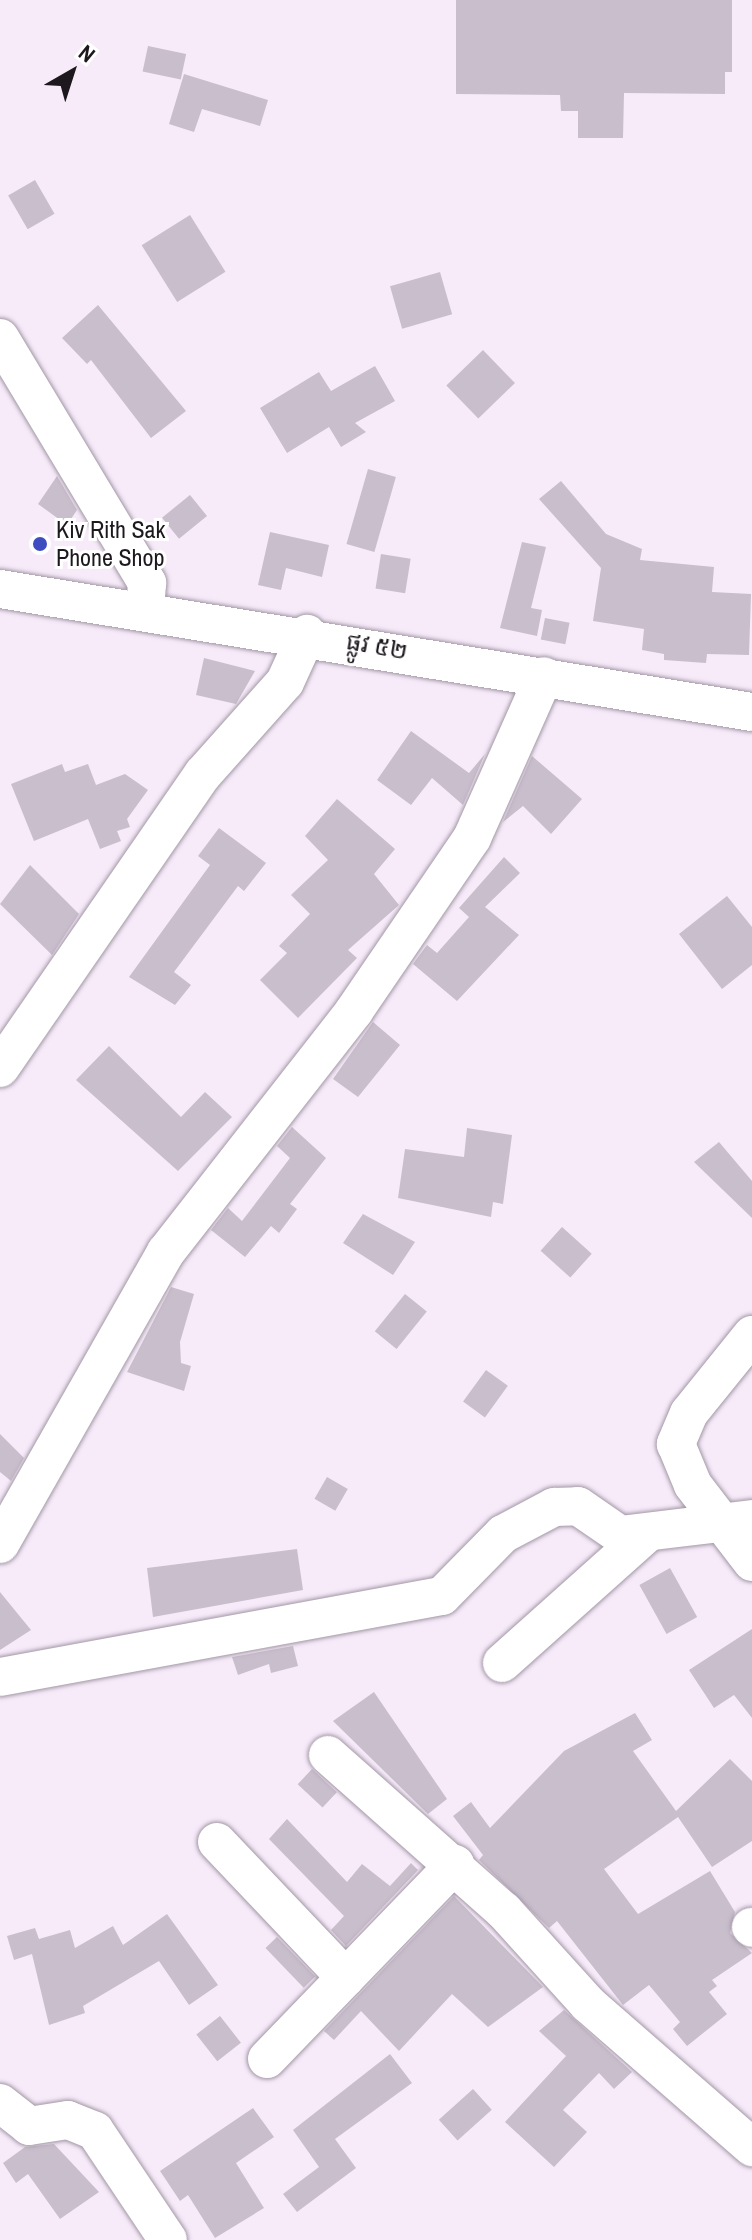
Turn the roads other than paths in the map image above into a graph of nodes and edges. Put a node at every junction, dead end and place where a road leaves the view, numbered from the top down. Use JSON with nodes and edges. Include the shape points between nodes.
{"nodes":[{"id":1,"x":0,"y":338,"type":"edge"},
{"id":2,"x":0,"y":589,"type":"edge"},
{"id":3,"x":145,"y":612,"type":"junction"},
{"id":4,"x":307,"y":634,"type":"junction"},
{"id":5,"x":544,"y":676,"type":"junction"},
{"id":6,"x":752,"y":712,"type":"edge"},
{"id":7,"x":0,"y":1068,"type":"edge"},
{"id":8,"x":752,"y":1335,"type":"edge"},
{"id":9,"x":736,"y":1521,"type":"edge"},
{"id":10,"x":645,"y":1535,"type":"junction"},
{"id":11,"x":0,"y":1544,"type":"edge"},
{"id":12,"x":752,"y":1562,"type":"edge"},
{"id":13,"x":502,"y":1663,"type":"dead end"},
{"id":14,"x":0,"y":1677,"type":"edge"},
{"id":15,"x":328,"y":1755,"type":"dead end"},
{"id":16,"x":217,"y":1842,"type":"dead end"},
{"id":17,"x":455,"y":1864,"type":"junction"},
{"id":18,"x":346,"y":1978,"type":"junction"},
{"id":19,"x":267,"y":2059,"type":"dead end"},
{"id":20,"x":0,"y":2103,"type":"edge"},
{"id":21,"x":752,"y":2147,"type":"edge"},
{"id":22,"x":168,"y":2240,"type":"edge"}],
"edges":[{"from":1,"to":3,"type":"street","via":[[147,583]]},
{"from":2,"to":3,"type":"street","name":"ផ្លូវ ៥២"},
{"from":3,"to":4,"type":"street","name":"ផ្លូវ ៥២"},
{"from":4,"to":5,"type":"street","name":"ផ្លូវ ៥២"},
{"from":4,"to":7,"type":"street","via":[[285,682],[203,774]]},
{"from":5,"to":6,"type":"street","name":"ផ្លូវ ៥២"},
{"from":5,"to":11,"type":"street","via":[[472,838],[354,1011],[166,1252]]},
{"from":8,"to":9,"type":"street","via":[[689,1413],[676,1444]]},
{"from":9,"to":10,"type":"street"},
{"from":9,"to":12,"type":"street"},
{"from":10,"to":13,"type":"street"},
{"from":10,"to":14,"type":"street","via":[[620,1535],[578,1506],[554,1507],[503,1534],[442,1596]]},
{"from":15,"to":17,"type":"street"},
{"from":16,"to":18,"type":"street"},
{"from":17,"to":18,"type":"street"},
{"from":17,"to":21,"type":"street","via":[[574,1991]]},
{"from":18,"to":19,"type":"street"},
{"from":20,"to":22,"type":"street","via":[[29,2126],[68,2120],[95,2131]]}]}
